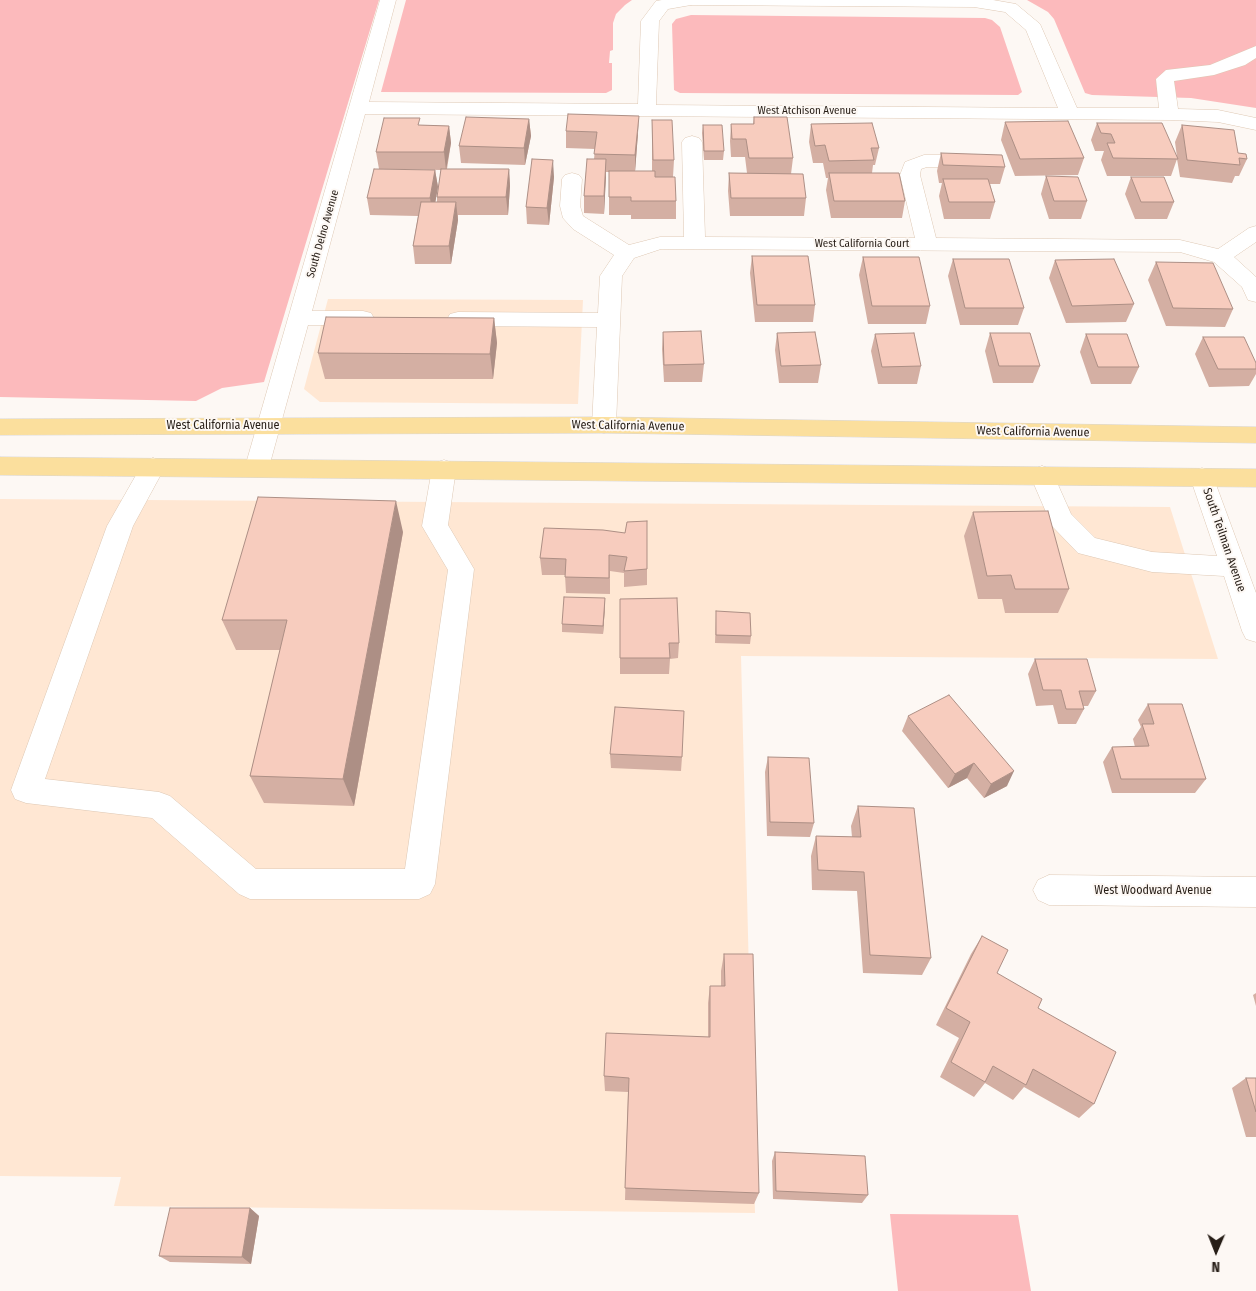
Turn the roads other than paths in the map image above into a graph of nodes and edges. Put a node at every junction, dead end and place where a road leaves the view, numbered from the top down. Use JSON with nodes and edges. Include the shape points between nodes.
{"nodes":[{"id":1,"x":388,"y":0,"type":"edge"},
{"id":2,"x":1256,"y":51,"type":"edge"},
{"id":3,"x":358,"y":108,"type":"junction"},
{"id":4,"x":647,"y":110,"type":"junction"},
{"id":5,"x":1070,"y":113,"type":"junction"},
{"id":6,"x":1170,"y":114,"type":"junction"},
{"id":7,"x":1256,"y":124,"type":"edge"},
{"id":8,"x":692,"y":142,"type":"dead end"},
{"id":9,"x":986,"y":161,"type":"edge"},
{"id":10,"x":572,"y":179,"type":"dead end"},
{"id":11,"x":1256,"y":232,"type":"edge"},
{"id":12,"x":695,"y":243,"type":"junction"},
{"id":13,"x":927,"y":244,"type":"junction"},
{"id":14,"x":626,"y":253,"type":"junction"},
{"id":15,"x":1221,"y":257,"type":"junction"},
{"id":16,"x":1256,"y":295,"type":"edge"},
{"id":17,"x":299,"y":318,"type":"junction"},
{"id":18,"x":386,"y":318,"type":"edge"},
{"id":19,"x":435,"y":319,"type":"edge"},
{"id":20,"x":609,"y":320,"type":"junction"},
{"id":21,"x":604,"y":425,"type":"junction"},
{"id":22,"x":269,"y":426,"type":"junction"},
{"id":23,"x":0,"y":427,"type":"edge"},
{"id":24,"x":1256,"y":435,"type":"edge"},
{"id":25,"x":0,"y":466,"type":"edge"},
{"id":26,"x":153,"y":467,"type":"junction"},
{"id":27,"x":257,"y":467,"type":"junction"},
{"id":28,"x":444,"y":469,"type":"junction"},
{"id":29,"x":1042,"y":475,"type":"junction"},
{"id":30,"x":1202,"y":477,"type":"junction"},
{"id":31,"x":1256,"y":478,"type":"edge"},
{"id":32,"x":1234,"y":567,"type":"junction"},
{"id":33,"x":1256,"y":631,"type":"edge"},
{"id":34,"x":1049,"y":890,"type":"dead end"},
{"id":35,"x":1256,"y":892,"type":"edge"}],
"edges":[{"from":1,"to":3,"type":"street","name":"South Delno Avenue"},
{"from":2,"to":6,"type":"street","via":[[1214,70],[1172,74],[1165,79]]},
{"from":3,"to":4,"type":"street","name":"West Atchison Avenue"},
{"from":3,"to":17,"type":"street","name":"South Delno Avenue"},
{"from":4,"to":5,"type":"street","name":"West Atchison Avenue"},
{"from":4,"to":5,"type":"street","via":[[650,21],[662,5],[691,0],[974,2],[1010,8],[1034,28]]},
{"from":5,"to":6,"type":"street","name":"West Atchison Avenue"},
{"from":6,"to":7,"type":"street","name":"West Atchison Avenue","via":[[1218,116]]},
{"from":8,"to":12,"type":"street"},
{"from":9,"to":13,"type":"street","via":[[924,162],[912,166],[910,175]]},
{"from":10,"to":14,"type":"street","via":[[570,206],[573,218]]},
{"from":11,"to":15,"type":"street"},
{"from":12,"to":13,"type":"street","name":"West California Court"},
{"from":12,"to":14,"type":"street","name":"West California Court","via":[[660,243]]},
{"from":13,"to":15,"type":"street","name":"West California Court","via":[[1180,246]]},
{"from":14,"to":20,"type":"street","via":[[611,276]]},
{"from":15,"to":16,"type":"street","name":"West California Court","via":[[1251,284]]},
{"from":17,"to":18,"type":"street"},
{"from":17,"to":22,"type":"street","name":"South Delno Avenue"},
{"from":19,"to":20,"type":"street"},
{"from":20,"to":21,"type":"street"},
{"from":21,"to":22,"type":"main road","name":"West California Avenue"},
{"from":21,"to":24,"type":"main road","name":"West California Avenue"},
{"from":22,"to":23,"type":"main road","name":"West California Avenue"},
{"from":22,"to":27,"type":"street","name":"South Delno Avenue"},
{"from":25,"to":26,"type":"main road"},
{"from":26,"to":27,"type":"main road"},
{"from":26,"to":28,"type":"street","via":[[120,526],[26,790],[160,805],[250,884],[419,884],[461,569],[435,526]]},
{"from":27,"to":28,"type":"main road"},
{"from":28,"to":29,"type":"main road"},
{"from":29,"to":30,"type":"main road"},
{"from":29,"to":32,"type":"street","via":[[1061,519],[1087,546],[1152,562]]},
{"from":30,"to":31,"type":"main road"},
{"from":30,"to":32,"type":"street","name":"South Teilman Avenue"},
{"from":32,"to":33,"type":"street","name":"South Teilman Avenue"},
{"from":34,"to":35,"type":"street","name":"West Woodward Avenue"}]}
